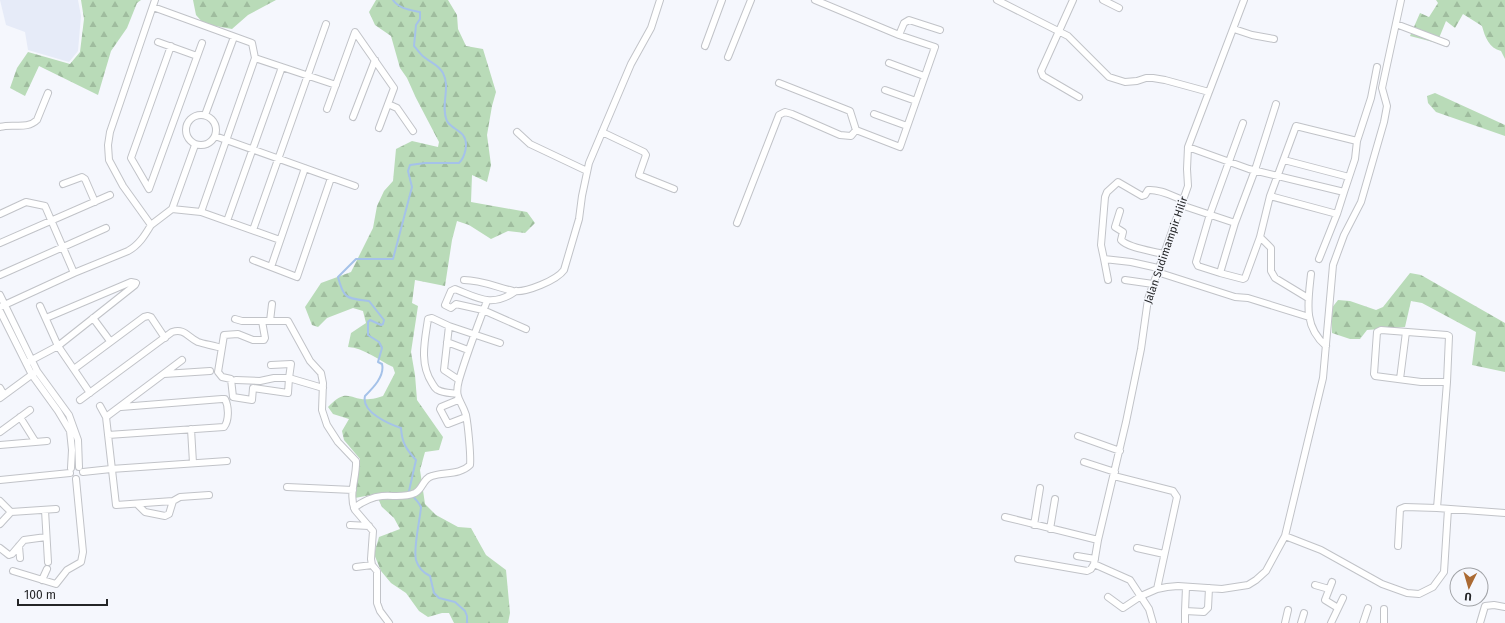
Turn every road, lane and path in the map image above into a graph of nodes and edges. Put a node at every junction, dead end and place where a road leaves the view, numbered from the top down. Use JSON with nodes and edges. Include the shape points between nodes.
{"nodes":[{"id":1,"x":155,"y":0,"type":"edge"},
{"id":2,"x":660,"y":0,"type":"edge"},
{"id":3,"x":722,"y":0,"type":"edge"},
{"id":4,"x":815,"y":0,"type":"edge"},
{"id":5,"x":997,"y":0,"type":"edge"},
{"id":6,"x":1073,"y":0,"type":"edge"},
{"id":7,"x":1103,"y":0,"type":"edge"},
{"id":8,"x":1244,"y":0,"type":"edge"},
{"id":9,"x":1401,"y":0,"type":"edge"},
{"id":10,"x":749,"y":1,"type":"edge"},
{"id":11,"x":153,"y":7,"type":"junction"},
{"id":12,"x":1119,"y":8,"type":"dead end"},
{"id":13,"x":326,"y":24,"type":"dead end"},
{"id":14,"x":1396,"y":24,"type":"junction"},
{"id":15,"x":1234,"y":28,"type":"junction"},
{"id":16,"x":940,"y":30,"type":"dead end"},
{"id":17,"x":1059,"y":31,"type":"junction"},
{"id":18,"x":899,"y":35,"type":"junction"},
{"id":19,"x":234,"y":37,"type":"junction"},
{"id":20,"x":1274,"y":39,"type":"dead end"},
{"id":21,"x":158,"y":42,"type":"dead end"},
{"id":22,"x":202,"y":43,"type":"dead end"},
{"id":23,"x":1446,"y":43,"type":"dead end"},
{"id":24,"x":171,"y":46,"type":"junction"},
{"id":25,"x":705,"y":46,"type":"dead end"},
{"id":26,"x":198,"y":56,"type":"junction"},
{"id":27,"x":728,"y":57,"type":"dead end"},
{"id":28,"x":255,"y":58,"type":"junction"},
{"id":29,"x":375,"y":60,"type":"junction"},
{"id":30,"x":889,"y":63,"type":"dead end"},
{"id":31,"x":282,"y":67,"type":"junction"},
{"id":32,"x":1377,"y":67,"type":"dead end"},
{"id":33,"x":308,"y":76,"type":"junction"},
{"id":34,"x":924,"y":76,"type":"junction"},
{"id":35,"x":779,"y":83,"type":"dead end"},
{"id":36,"x":336,"y":85,"type":"junction"},
{"id":37,"x":884,"y":90,"type":"dead end"},
{"id":38,"x":1209,"y":92,"type":"junction"},
{"id":39,"x":48,"y":93,"type":"dead end"},
{"id":40,"x":1079,"y":97,"type":"dead end"},
{"id":41,"x":916,"y":101,"type":"junction"},
{"id":42,"x":388,"y":104,"type":"junction"},
{"id":43,"x":1276,"y":104,"type":"dead end"},
{"id":44,"x":327,"y":109,"type":"dead end"},
{"id":45,"x":874,"y":114,"type":"dead end"},
{"id":46,"x":205,"y":115,"type":"junction"},
{"id":47,"x":353,"y":117,"type":"dead end"},
{"id":48,"x":174,"y":121,"type":"junction"},
{"id":49,"x":1243,"y":123,"type":"dead end"},
{"id":50,"x":186,"y":125,"type":"junction"},
{"id":51,"x":907,"y":126,"type":"junction"},
{"id":52,"x":0,"y":127,"type":"edge"},
{"id":53,"x":379,"y":128,"type":"dead end"},
{"id":54,"x":856,"y":130,"type":"junction"},
{"id":55,"x":412,"y":131,"type":"dead end"},
{"id":56,"x":517,"y":132,"type":"dead end"},
{"id":57,"x":602,"y":132,"type":"junction"},
{"id":58,"x":215,"y":136,"type":"junction"},
{"id":59,"x":226,"y":140,"type":"junction"},
{"id":60,"x":1356,"y":141,"type":"junction"},
{"id":61,"x":195,"y":145,"type":"junction"},
{"id":62,"x":1188,"y":148,"type":"junction"},
{"id":63,"x":253,"y":149,"type":"junction"},
{"id":64,"x":279,"y":158,"type":"junction"},
{"id":65,"x":1284,"y":160,"type":"junction"},
{"id":66,"x":1230,"y":163,"type":"junction"},
{"id":67,"x":305,"y":168,"type":"junction"},
{"id":68,"x":1255,"y":170,"type":"junction"},
{"id":69,"x":587,"y":171,"type":"junction"},
{"id":70,"x":1278,"y":176,"type":"junction"},
{"id":71,"x":1349,"y":177,"type":"junction"},
{"id":72,"x":331,"y":178,"type":"junction"},
{"id":73,"x":63,"y":184,"type":"dead end"},
{"id":74,"x":356,"y":186,"type":"dead end"},
{"id":75,"x":674,"y":189,"type":"dead end"},
{"id":76,"x":1344,"y":192,"type":"junction"},
{"id":77,"x":110,"y":195,"type":"dead end"},
{"id":78,"x":1270,"y":196,"type":"junction"},
{"id":79,"x":95,"y":202,"type":"junction"},
{"id":80,"x":1182,"y":202,"type":"junction"},
{"id":81,"x":172,"y":209,"type":"junction"},
{"id":82,"x":1120,"y":211,"type":"dead end"},
{"id":83,"x":200,"y":212,"type":"junction"},
{"id":84,"x":0,"y":214,"type":"edge"},
{"id":85,"x":1210,"y":214,"type":"junction"},
{"id":86,"x":1337,"y":214,"type":"junction"},
{"id":87,"x":52,"y":220,"type":"junction"},
{"id":88,"x":227,"y":222,"type":"junction"},
{"id":89,"x":737,"y":223,"type":"dead end"},
{"id":90,"x":1235,"y":223,"type":"junction"},
{"id":91,"x":151,"y":225,"type":"junction"},
{"id":92,"x":106,"y":228,"type":"dead end"},
{"id":93,"x":253,"y":230,"type":"junction"},
{"id":94,"x":1260,"y":237,"type":"junction"},
{"id":95,"x":280,"y":240,"type":"junction"},
{"id":96,"x":0,"y":243,"type":"edge"},
{"id":97,"x":64,"y":246,"type":"junction"},
{"id":98,"x":1164,"y":254,"type":"junction"},
{"id":99,"x":1104,"y":259,"type":"junction"},
{"id":100,"x":1319,"y":259,"type":"dead end"},
{"id":101,"x":253,"y":260,"type":"dead end"},
{"id":102,"x":271,"y":267,"type":"junction"},
{"id":103,"x":1158,"y":270,"type":"junction"},
{"id":104,"x":74,"y":273,"type":"junction"},
{"id":105,"x":1220,"y":273,"type":"junction"},
{"id":106,"x":1311,"y":274,"type":"dead end"},
{"id":107,"x":0,"y":275,"type":"edge"},
{"id":108,"x":464,"y":280,"type":"dead end"},
{"id":109,"x":1108,"y":280,"type":"dead end"},
{"id":110,"x":1125,"y":280,"type":"dead end"},
{"id":111,"x":1153,"y":284,"type":"junction"},
{"id":112,"x":516,"y":291,"type":"junction"},
{"id":113,"x":0,"y":295,"type":"edge"},
{"id":114,"x":1308,"y":298,"type":"junction"},
{"id":115,"x":486,"y":301,"type":"junction"},
{"id":116,"x":272,"y":304,"type":"dead end"},
{"id":117,"x":2,"y":306,"type":"edge"},
{"id":118,"x":40,"y":306,"type":"dead end"},
{"id":119,"x":483,"y":310,"type":"junction"},
{"id":120,"x":0,"y":311,"type":"edge"},
{"id":121,"x":1309,"y":317,"type":"junction"},
{"id":122,"x":46,"y":318,"type":"junction"},
{"id":123,"x":93,"y":318,"type":"junction"},
{"id":124,"x":235,"y":319,"type":"dead end"},
{"id":125,"x":262,"y":321,"type":"junction"},
{"id":126,"x":270,"y":321,"type":"junction"},
{"id":127,"x":449,"y":326,"type":"junction"},
{"id":128,"x":526,"y":329,"type":"dead end"},
{"id":129,"x":1406,"y":332,"type":"junction"},
{"id":130,"x":474,"y":334,"type":"junction"},
{"id":131,"x":165,"y":338,"type":"junction"},
{"id":132,"x":110,"y":342,"type":"junction"},
{"id":133,"x":447,"y":342,"type":"junction"},
{"id":134,"x":24,"y":343,"type":"junction"},
{"id":135,"x":500,"y":343,"type":"dead end"},
{"id":136,"x":17,"y":346,"type":"junction"},
{"id":137,"x":58,"y":346,"type":"junction"},
{"id":138,"x":1326,"y":346,"type":"junction"},
{"id":139,"x":218,"y":347,"type":"dead end"},
{"id":140,"x":468,"y":350,"type":"junction"},
{"id":141,"x":182,"y":360,"type":"dead end"},
{"id":142,"x":29,"y":362,"type":"junction"},
{"id":143,"x":271,"y":365,"type":"dead end"},
{"id":144,"x":74,"y":369,"type":"junction"},
{"id":145,"x":210,"y":371,"type":"dead end"},
{"id":146,"x":34,"y":373,"type":"junction"},
{"id":147,"x":164,"y":374,"type":"junction"},
{"id":148,"x":289,"y":378,"type":"junction"},
{"id":149,"x":1400,"y":379,"type":"junction"},
{"id":150,"x":236,"y":380,"type":"dead end"},
{"id":151,"x":459,"y":380,"type":"junction"},
{"id":152,"x":1447,"y":382,"type":"junction"},
{"id":153,"x":0,"y":388,"type":"edge"},
{"id":154,"x":323,"y":388,"type":"junction"},
{"id":155,"x":90,"y":393,"type":"junction"},
{"id":156,"x":2,"y":397,"type":"edge"},
{"id":157,"x":458,"y":397,"type":"junction"},
{"id":158,"x":80,"y":400,"type":"dead end"},
{"id":159,"x":100,"y":406,"type":"dead end"},
{"id":160,"x":121,"y":407,"type":"junction"},
{"id":161,"x":30,"y":410,"type":"dead end"},
{"id":162,"x":20,"y":417,"type":"junction"},
{"id":163,"x":106,"y":417,"type":"junction"},
{"id":164,"x":466,"y":417,"type":"junction"},
{"id":165,"x":68,"y":422,"type":"junction"},
{"id":166,"x":191,"y":429,"type":"junction"},
{"id":167,"x":0,"y":432,"type":"edge"},
{"id":168,"x":108,"y":435,"type":"junction"},
{"id":169,"x":1078,"y":436,"type":"dead end"},
{"id":170,"x":35,"y":441,"type":"junction"},
{"id":171,"x":47,"y":441,"type":"dead end"},
{"id":172,"x":0,"y":444,"type":"edge"},
{"id":173,"x":1120,"y":451,"type":"junction"},
{"id":174,"x":227,"y":461,"type":"dead end"},
{"id":175,"x":1084,"y":462,"type":"dead end"},
{"id":176,"x":193,"y":463,"type":"junction"},
{"id":177,"x":111,"y":469,"type":"junction"},
{"id":178,"x":70,"y":470,"type":"junction"},
{"id":179,"x":81,"y":470,"type":"junction"},
{"id":180,"x":1114,"y":474,"type":"junction"},
{"id":181,"x":76,"y":479,"type":"junction"},
{"id":182,"x":0,"y":480,"type":"edge"},
{"id":183,"x":287,"y":487,"type":"dead end"},
{"id":184,"x":1040,"y":488,"type":"dead end"},
{"id":185,"x":353,"y":490,"type":"junction"},
{"id":186,"x":209,"y":495,"type":"dead end"},
{"id":187,"x":1055,"y":499,"type":"dead end"},
{"id":188,"x":0,"y":501,"type":"edge"},
{"id":189,"x":173,"y":501,"type":"junction"},
{"id":190,"x":137,"y":504,"type":"junction"},
{"id":191,"x":354,"y":508,"type":"junction"},
{"id":192,"x":1437,"y":508,"type":"junction"},
{"id":193,"x":56,"y":509,"type":"dead end"},
{"id":194,"x":1448,"y":509,"type":"junction"},
{"id":195,"x":45,"y":510,"type":"junction"},
{"id":196,"x":11,"y":512,"type":"junction"},
{"id":197,"x":1505,"y":513,"type":"edge"},
{"id":198,"x":1005,"y":517,"type":"dead end"},
{"id":199,"x":0,"y":524,"type":"edge"},
{"id":200,"x":1034,"y":525,"type":"junction"},
{"id":201,"x":350,"y":526,"type":"dead end"},
{"id":202,"x":369,"y":526,"type":"junction"},
{"id":203,"x":1050,"y":528,"type":"junction"},
{"id":204,"x":1285,"y":536,"type":"junction"},
{"id":205,"x":46,"y":537,"type":"junction"},
{"id":206,"x":1098,"y":540,"type":"junction"},
{"id":207,"x":19,"y":546,"type":"junction"},
{"id":208,"x":1398,"y":546,"type":"dead end"},
{"id":209,"x":0,"y":548,"type":"edge"},
{"id":210,"x":1137,"y":548,"type":"dead end"},
{"id":211,"x":1164,"y":554,"type":"junction"},
{"id":212,"x":1078,"y":556,"type":"dead end"},
{"id":213,"x":20,"y":558,"type":"dead end"},
{"id":214,"x":1018,"y":559,"type":"dead end"},
{"id":215,"x":48,"y":562,"type":"dead end"},
{"id":216,"x":1095,"y":562,"type":"junction"},
{"id":217,"x":372,"y":565,"type":"junction"},
{"id":218,"x":356,"y":567,"type":"dead end"},
{"id":219,"x":46,"y":569,"type":"dead end"},
{"id":220,"x":13,"y":571,"type":"dead end"},
{"id":221,"x":42,"y":580,"type":"junction"},
{"id":222,"x":1332,"y":582,"type":"dead end"},
{"id":223,"x":1315,"y":585,"type":"dead end"},
{"id":224,"x":1186,"y":587,"type":"junction"},
{"id":225,"x":1209,"y":588,"type":"junction"},
{"id":226,"x":1157,"y":589,"type":"junction"},
{"id":227,"x":1329,"y":589,"type":"junction"},
{"id":228,"x":1141,"y":596,"type":"junction"},
{"id":229,"x":1108,"y":597,"type":"dead end"},
{"id":230,"x":1343,"y":598,"type":"dead end"},
{"id":231,"x":1505,"y":607,"type":"edge"},
{"id":232,"x":1338,"y":608,"type":"junction"},
{"id":233,"x":1368,"y":608,"type":"dead end"},
{"id":234,"x":1288,"y":610,"type":"dead end"},
{"id":235,"x":1384,"y":610,"type":"dead end"},
{"id":236,"x":1185,"y":611,"type":"junction"},
{"id":237,"x":1304,"y":612,"type":"dead end"},
{"id":238,"x":389,"y":623,"type":"edge"},
{"id":239,"x":1153,"y":623,"type":"edge"},
{"id":240,"x":1185,"y":623,"type":"edge"},
{"id":241,"x":1285,"y":623,"type":"edge"},
{"id":242,"x":1301,"y":623,"type":"edge"},
{"id":243,"x":1332,"y":623,"type":"edge"},
{"id":244,"x":1362,"y":623,"type":"edge"},
{"id":245,"x":1384,"y":623,"type":"edge"},
{"id":246,"x":1480,"y":623,"type":"edge"}],
"edges":[{"from":1,"to":11,"type":"street"},
{"from":2,"to":57,"type":"street","via":[[651,28],[631,64]]},
{"from":3,"to":25,"type":"street"},
{"from":4,"to":18,"type":"street"},
{"from":5,"to":17,"type":"street"},
{"from":6,"to":17,"type":"street"},
{"from":7,"to":12,"type":"street"},
{"from":8,"to":15,"type":"street","name":"Jalan Sudimampir Hilir"},
{"from":9,"to":14,"type":"street"},
{"from":10,"to":27,"type":"street"},
{"from":11,"to":19,"type":"street"},
{"from":11,"to":91,"type":"street","via":[[110,132],[108,145],[109,160],[123,186]]},
{"from":13,"to":33,"type":"street"},
{"from":14,"to":23,"type":"street"},
{"from":14,"to":138,"type":"street","via":[[1382,88],[1387,106],[1384,122],[1361,202],[1344,235],[1333,265]]},
{"from":15,"to":20,"type":"street"},
{"from":15,"to":38,"type":"street","name":"Jalan Sudimampir Hilir"},
{"from":16,"to":18,"type":"street","via":[[909,20],[904,23]]},
{"from":17,"to":38,"type":"street","via":[[1068,36],[1109,77],[1125,82],[1146,78],[1159,79]]},
{"from":17,"to":40,"type":"street","via":[[1041,71]]},
{"from":18,"to":34,"type":"street","via":[[935,48]]},
{"from":19,"to":28,"type":"street","via":[[252,43]]},
{"from":19,"to":46,"type":"street"},
{"from":21,"to":24,"type":"street"},
{"from":22,"to":26,"type":"street"},
{"from":24,"to":26,"type":"street"},
{"from":24,"to":48,"type":"street","via":[[131,158],[149,189]]},
{"from":26,"to":48,"type":"street"},
{"from":28,"to":31,"type":"street"},
{"from":28,"to":59,"type":"street"},
{"from":29,"to":36,"type":"street","via":[[355,32]]},
{"from":29,"to":42,"type":"street","via":[[394,88]]},
{"from":29,"to":47,"type":"street"},
{"from":30,"to":34,"type":"street"},
{"from":31,"to":33,"type":"street"},
{"from":31,"to":63,"type":"street"},
{"from":32,"to":60,"type":"street","via":[[1371,98]]},
{"from":33,"to":36,"type":"street"},
{"from":33,"to":64,"type":"street"},
{"from":34,"to":41,"type":"street"},
{"from":35,"to":54,"type":"street","via":[[850,111]]},
{"from":36,"to":44,"type":"street"},
{"from":37,"to":41,"type":"street"},
{"from":38,"to":62,"type":"street","name":"Jalan Sudimampir Hilir"},
{"from":39,"to":52,"type":"street","via":[[37,120],[28,125]]},
{"from":41,"to":51,"type":"street"},
{"from":42,"to":53,"type":"street"},
{"from":42,"to":55,"type":"street","via":[[397,108]]},
{"from":43,"to":68,"type":"street"},
{"from":45,"to":51,"type":"street"},
{"from":46,"to":50,"type":"street","via":[[197,115]]},
{"from":46,"to":58,"type":"street","via":[[216,127]]},
{"from":48,"to":50,"type":"street"},
{"from":49,"to":66,"type":"street"},
{"from":50,"to":61,"type":"street","via":[[185,133],[188,140]]},
{"from":51,"to":54,"type":"street","via":[[900,146]]},
{"from":54,"to":89,"type":"street","via":[[852,136],[840,135],[792,114],[785,112],[779,115]]},
{"from":56,"to":69,"type":"street","via":[[530,144]]},
{"from":57,"to":69,"type":"street"},
{"from":57,"to":75,"type":"street","via":[[644,152],[646,155],[639,175]]},
{"from":58,"to":59,"type":"street"},
{"from":58,"to":61,"type":"street","via":[[203,146]]},
{"from":59,"to":63,"type":"street"},
{"from":59,"to":83,"type":"street"},
{"from":60,"to":65,"type":"street","via":[[1296,126]]},
{"from":60,"to":71,"type":"street","via":[[1355,159]]},
{"from":61,"to":81,"type":"street"},
{"from":62,"to":66,"type":"street"},
{"from":62,"to":80,"type":"street","name":"Jalan Sudimampir Hilir","via":[[1188,186]]},
{"from":63,"to":64,"type":"street"},
{"from":63,"to":88,"type":"street"},
{"from":64,"to":67,"type":"street"},
{"from":64,"to":93,"type":"street"},
{"from":65,"to":70,"type":"street"},
{"from":65,"to":71,"type":"street"},
{"from":66,"to":68,"type":"street"},
{"from":66,"to":85,"type":"street"},
{"from":67,"to":72,"type":"street"},
{"from":67,"to":95,"type":"street"},
{"from":68,"to":70,"type":"street"},
{"from":68,"to":90,"type":"street"},
{"from":69,"to":112,"type":"street","via":[[579,219],[564,270],[549,282]]},
{"from":70,"to":76,"type":"street"},
{"from":70,"to":78,"type":"street"},
{"from":71,"to":76,"type":"street"},
{"from":72,"to":74,"type":"street"},
{"from":72,"to":102,"type":"street","via":[[297,277]]},
{"from":73,"to":79,"type":"street","via":[[82,177]]},
{"from":76,"to":86,"type":"street"},
{"from":77,"to":79,"type":"street"},
{"from":78,"to":86,"type":"street"},
{"from":78,"to":94,"type":"street"},
{"from":79,"to":87,"type":"street"},
{"from":80,"to":85,"type":"street"},
{"from":80,"to":98,"type":"street","name":"Jalan Sudimampir Hilir"},
{"from":80,"to":99,"type":"street","via":[[1165,193],[1151,190],[1142,196],[1118,182],[1104,197],[1101,245]]},
{"from":81,"to":83,"type":"street"},
{"from":81,"to":91,"type":"street"},
{"from":82,"to":98,"type":"street","via":[[1115,227],[1123,232],[1122,242]]},
{"from":83,"to":88,"type":"street"},
{"from":84,"to":87,"type":"street","via":[[26,202],[45,206]]},
{"from":85,"to":90,"type":"street"},
{"from":85,"to":105,"type":"street","via":[[1196,264]]},
{"from":86,"to":100,"type":"street"},
{"from":87,"to":96,"type":"street"},
{"from":87,"to":97,"type":"street"},
{"from":88,"to":93,"type":"street"},
{"from":90,"to":105,"type":"street"},
{"from":91,"to":104,"type":"street","via":[[135,247]]},
{"from":92,"to":97,"type":"street"},
{"from":93,"to":95,"type":"street"},
{"from":94,"to":105,"type":"street","via":[[1245,278]]},
{"from":94,"to":114,"type":"street","via":[[1271,248],[1271,271],[1275,278]]},
{"from":95,"to":102,"type":"street"},
{"from":97,"to":104,"type":"street"},
{"from":97,"to":107,"type":"street"},
{"from":98,"to":103,"type":"street","name":"Jalan Sudimampir Hilir"},
{"from":99,"to":103,"type":"street","via":[[1131,262]]},
{"from":99,"to":109,"type":"street"},
{"from":101,"to":102,"type":"street"},
{"from":103,"to":111,"type":"street","name":"Jalan Sudimampir Hilir"},
{"from":103,"to":121,"type":"street","via":[[1235,297],[1248,298]]},
{"from":104,"to":117,"type":"street"},
{"from":106,"to":114,"type":"street"},
{"from":108,"to":112,"type":"street","via":[[481,281]]},
{"from":110,"to":111,"type":"street"},
{"from":111,"to":173,"type":"street","name":"Jalan Sudimampir Hilir"},
{"from":112,"to":115,"type":"street","via":[[502,298]]},
{"from":113,"to":117,"type":"street"},
{"from":114,"to":121,"type":"street"},
{"from":115,"to":119,"type":"street"},
{"from":115,"to":119,"type":"street","via":[[455,289],[451,291],[445,304],[450,308],[456,304]]},
{"from":116,"to":126,"type":"street"},
{"from":117,"to":134,"type":"street"},
{"from":118,"to":122,"type":"street"},
{"from":119,"to":128,"type":"street"},
{"from":119,"to":130,"type":"street"},
{"from":120,"to":136,"type":"street"},
{"from":121,"to":138,"type":"street","via":[[1314,334]]},
{"from":122,"to":123,"type":"street","via":[[131,282],[136,283]]},
{"from":122,"to":137,"type":"street"},
{"from":123,"to":132,"type":"street"},
{"from":123,"to":137,"type":"street"},
{"from":124,"to":125,"type":"street"},
{"from":125,"to":126,"type":"street"},
{"from":125,"to":148,"type":"street","via":[[264,340],[253,340],[238,334],[224,335],[218,372],[222,377],[231,379],[233,398],[251,400],[253,388],[288,393]]},
{"from":126,"to":154,"type":"street","via":[[286,320],[290,323],[310,360],[321,373]]},
{"from":127,"to":130,"type":"street"},
{"from":127,"to":133,"type":"street"},
{"from":127,"to":157,"type":"street","via":[[428,318],[424,345],[426,371],[436,389]]},
{"from":129,"to":149,"type":"street"},
{"from":129,"to":149,"type":"street","via":[[1378,332],[1374,374],[1378,377]]},
{"from":129,"to":152,"type":"street","via":[[1449,336]]},
{"from":130,"to":135,"type":"street"},
{"from":130,"to":140,"type":"street"},
{"from":131,"to":132,"type":"street","via":[[148,316]]},
{"from":131,"to":139,"type":"street","via":[[178,330],[197,342]]},
{"from":131,"to":155,"type":"street"},
{"from":132,"to":144,"type":"street"},
{"from":133,"to":140,"type":"street"},
{"from":133,"to":151,"type":"street","via":[[444,370]]},
{"from":134,"to":136,"type":"street"},
{"from":134,"to":142,"type":"street"},
{"from":136,"to":142,"type":"street"},
{"from":137,"to":142,"type":"street"},
{"from":137,"to":144,"type":"street"},
{"from":138,"to":204,"type":"street","via":[[1323,378]]},
{"from":140,"to":151,"type":"street"},
{"from":141,"to":147,"type":"street"},
{"from":142,"to":146,"type":"street"},
{"from":143,"to":148,"type":"street","via":[[291,364]]},
{"from":144,"to":155,"type":"street"},
{"from":145,"to":147,"type":"street"},
{"from":146,"to":156,"type":"street"},
{"from":146,"to":165,"type":"street","via":[[69,415]]},
{"from":147,"to":160,"type":"street"},
{"from":148,"to":150,"type":"street"},
{"from":148,"to":154,"type":"street"},
{"from":149,"to":152,"type":"street"},
{"from":151,"to":157,"type":"street"},
{"from":152,"to":192,"type":"street"},
{"from":153,"to":156,"type":"street"},
{"from":154,"to":185,"type":"street","via":[[322,410],[327,425],[338,442],[356,461]]},
{"from":155,"to":158,"type":"street"},
{"from":157,"to":164,"type":"street"},
{"from":157,"to":164,"type":"street","via":[[441,407],[443,414],[449,424]]},
{"from":159,"to":163,"type":"street"},
{"from":160,"to":163,"type":"street"},
{"from":160,"to":166,"type":"street","via":[[225,400],[228,406],[227,423],[224,427]]},
{"from":161,"to":162,"type":"street"},
{"from":162,"to":167,"type":"street"},
{"from":162,"to":170,"type":"street"},
{"from":163,"to":168,"type":"street"},
{"from":164,"to":191,"type":"street","via":[[470,465],[459,471],[430,476],[416,492],[399,497],[381,496],[369,499]]},
{"from":165,"to":178,"type":"street","via":[[72,450]]},
{"from":165,"to":179,"type":"street","via":[[78,440]]},
{"from":166,"to":168,"type":"street"},
{"from":166,"to":176,"type":"street"},
{"from":168,"to":177,"type":"street"},
{"from":169,"to":173,"type":"street"},
{"from":170,"to":171,"type":"street"},
{"from":170,"to":172,"type":"street"},
{"from":173,"to":180,"type":"street","name":"Jalan Sudimampir Hilir"},
{"from":174,"to":176,"type":"street"},
{"from":175,"to":180,"type":"street"},
{"from":176,"to":177,"type":"street"},
{"from":177,"to":179,"type":"street"},
{"from":177,"to":190,"type":"street","via":[[115,504]]},
{"from":178,"to":179,"type":"street","via":[[75,466]]},
{"from":178,"to":181,"type":"street","via":[[72,477]]},
{"from":178,"to":182,"type":"street"},
{"from":179,"to":181,"type":"street","via":[[81,477]]},
{"from":180,"to":206,"type":"street","name":"Jalan Sudimampir Hilir"},
{"from":180,"to":211,"type":"street","via":[[1176,493]]},
{"from":181,"to":221,"type":"street","via":[[83,552],[81,562],[67,570],[56,584]]},
{"from":183,"to":185,"type":"street"},
{"from":184,"to":200,"type":"street"},
{"from":185,"to":191,"type":"street"},
{"from":186,"to":189,"type":"street","via":[[180,497]]},
{"from":187,"to":203,"type":"street"},
{"from":188,"to":196,"type":"street"},
{"from":189,"to":190,"type":"street"},
{"from":189,"to":190,"type":"street","via":[[169,514],[165,516],[145,512]]},
{"from":191,"to":202,"type":"street"},
{"from":192,"to":194,"type":"street"},
{"from":192,"to":208,"type":"street","via":[[1400,509]]},
{"from":193,"to":195,"type":"street"},
{"from":194,"to":197,"type":"street"},
{"from":194,"to":204,"type":"street","via":[[1444,572],[1433,587],[1419,594],[1406,593],[1382,584],[1321,550]]},
{"from":195,"to":196,"type":"street"},
{"from":195,"to":205,"type":"street"},
{"from":196,"to":199,"type":"street"},
{"from":198,"to":200,"type":"street"},
{"from":200,"to":203,"type":"street"},
{"from":201,"to":202,"type":"street"},
{"from":202,"to":217,"type":"street","via":[[374,533]]},
{"from":203,"to":206,"type":"street"},
{"from":204,"to":225,"type":"street","via":[[1266,571],[1256,580],[1248,585]]},
{"from":205,"to":207,"type":"street","via":[[24,540]]},
{"from":205,"to":215,"type":"street"},
{"from":206,"to":216,"type":"street","name":"Jalan Sudimampir Hilir"},
{"from":207,"to":209,"type":"street","via":[[10,555]]},
{"from":207,"to":213,"type":"street"},
{"from":210,"to":211,"type":"street"},
{"from":211,"to":226,"type":"street"},
{"from":212,"to":216,"type":"street"},
{"from":214,"to":216,"type":"street","via":[[1087,571]]},
{"from":216,"to":228,"type":"street","via":[[1130,580]]},
{"from":217,"to":218,"type":"street"},
{"from":217,"to":238,"type":"street","via":[[377,571],[377,602]]},
{"from":219,"to":221,"type":"street"},
{"from":220,"to":221,"type":"street"},
{"from":222,"to":227,"type":"street"},
{"from":223,"to":227,"type":"street"},
{"from":224,"to":225,"type":"street"},
{"from":224,"to":226,"type":"street","via":[[1167,586]]},
{"from":224,"to":236,"type":"street"},
{"from":225,"to":236,"type":"street","via":[[1207,610]]},
{"from":226,"to":228,"type":"street"},
{"from":227,"to":232,"type":"street","via":[[1325,600]]},
{"from":228,"to":229,"type":"street","via":[[1123,608]]},
{"from":228,"to":239,"type":"street","via":[[1150,610]]},
{"from":230,"to":232,"type":"street"},
{"from":231,"to":246,"type":"street","via":[[1485,606]]},
{"from":232,"to":243,"type":"street"},
{"from":233,"to":244,"type":"street"},
{"from":234,"to":241,"type":"street"},
{"from":235,"to":245,"type":"street"},
{"from":236,"to":240,"type":"street"},
{"from":237,"to":242,"type":"street"}]}
